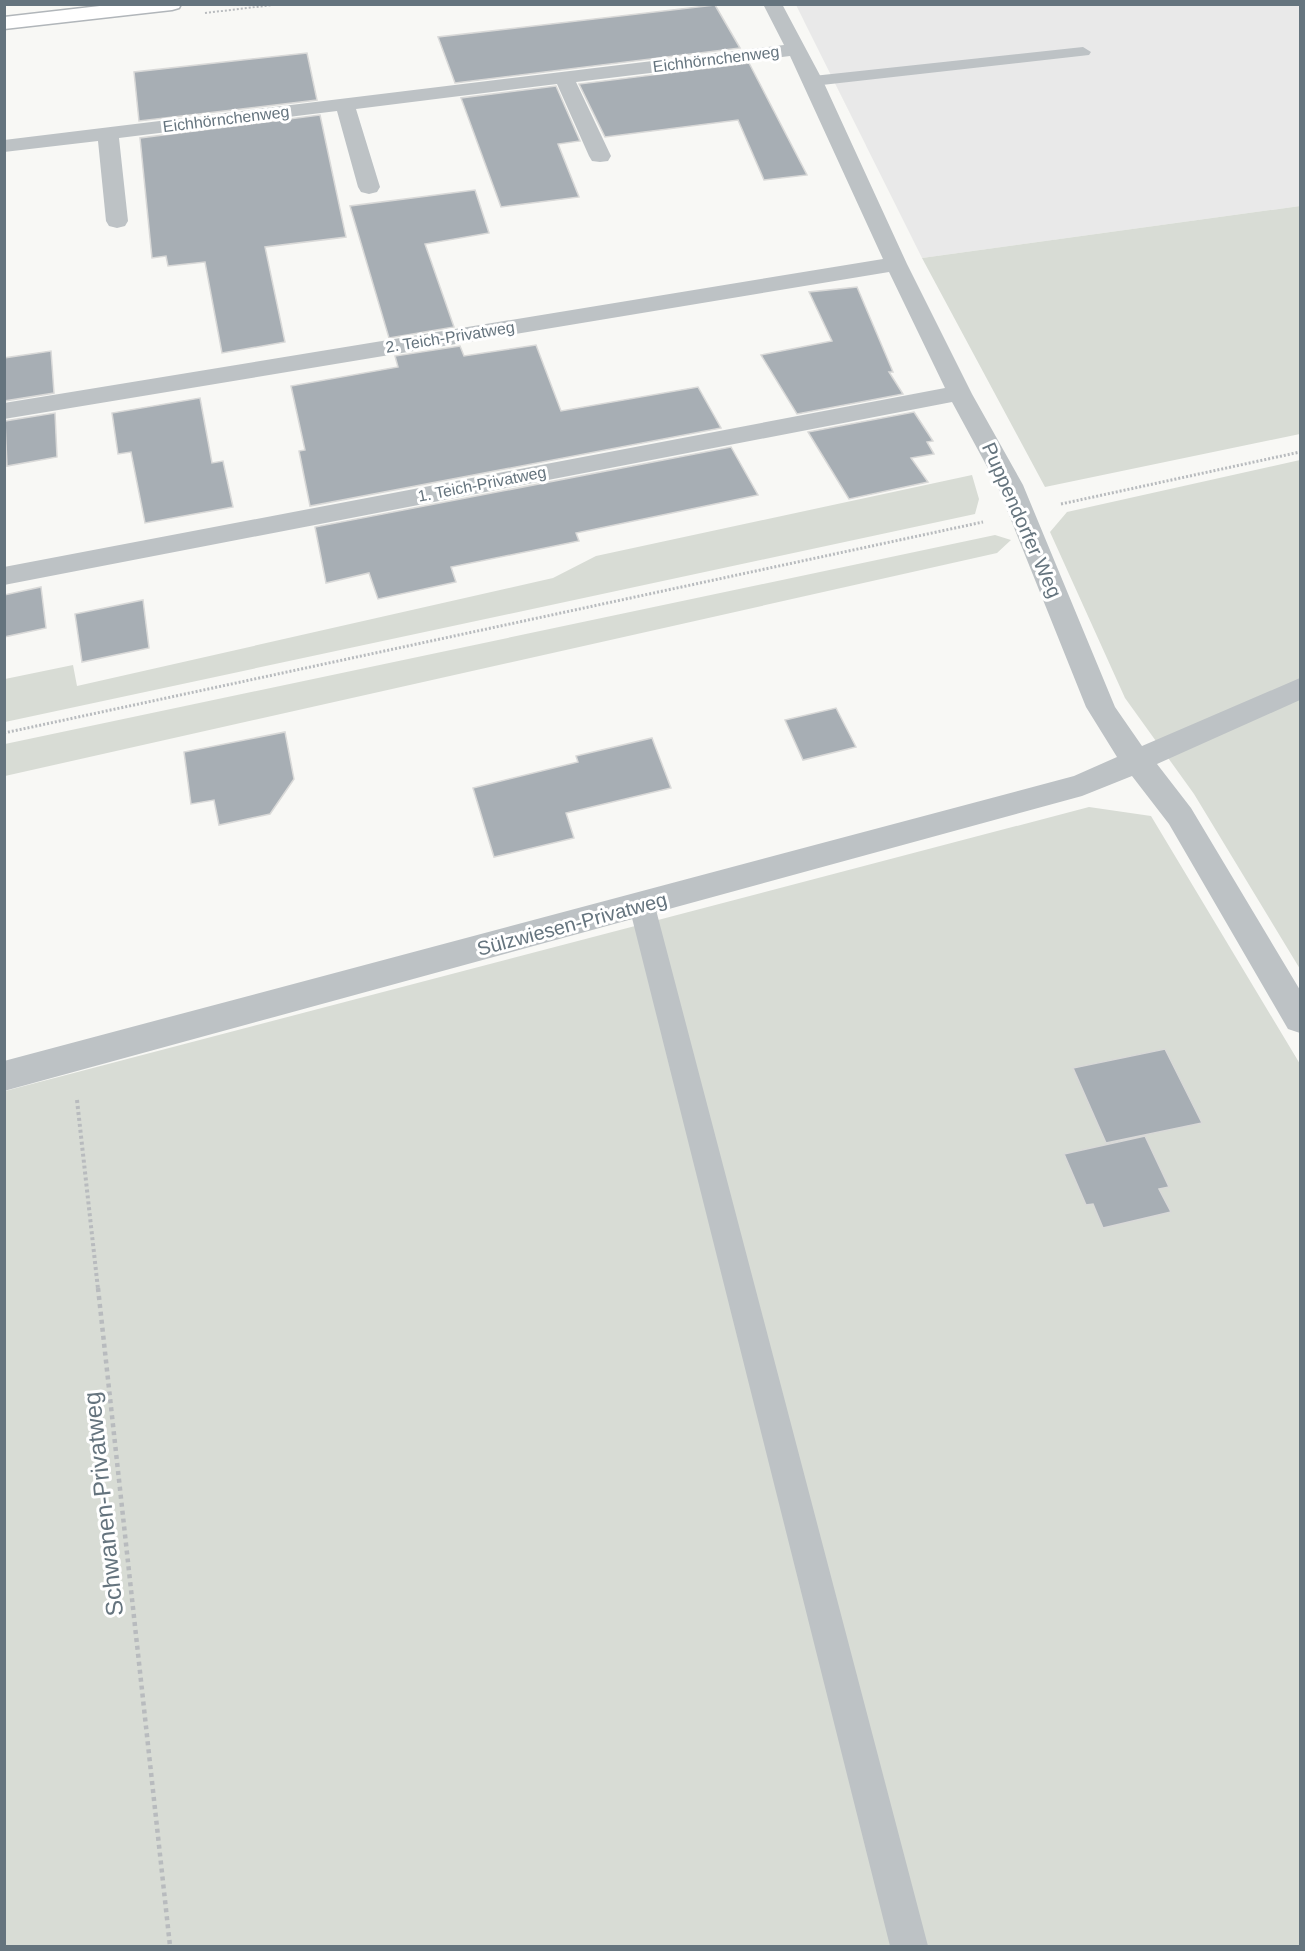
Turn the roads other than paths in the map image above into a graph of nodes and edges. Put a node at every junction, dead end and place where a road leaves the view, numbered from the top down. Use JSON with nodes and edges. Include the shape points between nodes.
{"nodes":[{"id":1,"x":172,"y":4,"type":"edge"},
{"id":2,"x":772,"y":4,"type":"edge"},
{"id":3,"x":4,"y":23,"type":"edge"},
{"id":4,"x":796,"y":49,"type":"junction"},
{"id":5,"x":1083,"y":52,"type":"dead end"},
{"id":6,"x":564,"y":77,"type":"junction"},
{"id":7,"x":813,"y":81,"type":"junction"},
{"id":8,"x":345,"y":105,"type":"junction"},
{"id":9,"x":108,"y":134,"type":"junction"},
{"id":10,"x":4,"y":146,"type":"edge"},
{"id":11,"x":600,"y":156,"type":"dead end"},
{"id":12,"x":369,"y":187,"type":"dead end"},
{"id":13,"x":117,"y":221,"type":"dead end"},
{"id":14,"x":896,"y":264,"type":"junction"},
{"id":15,"x":960,"y":394,"type":"junction"},
{"id":16,"x":4,"y":411,"type":"edge"},
{"id":17,"x":4,"y":576,"type":"edge"},
{"id":18,"x":1300,"y":688,"type":"edge"},
{"id":19,"x":1136,"y":760,"type":"junction"},
{"id":20,"x":642,"y":906,"type":"junction"},
{"id":21,"x":1300,"y":1019,"type":"edge"},
{"id":22,"x":4,"y":1076,"type":"edge"},
{"id":23,"x":909,"y":1947,"type":"edge"}],
"edges":[{"from":1,"to":3,"type":"main road"},
{"from":2,"to":4,"type":"street","name":"Puppendorfer Weg"},
{"from":4,"to":6,"type":"street","name":"Eichhörnchenweg"},
{"from":4,"to":7,"type":"street","name":"Puppendorfer Weg"},
{"from":5,"to":7,"type":"lane"},
{"from":6,"to":8,"type":"street","name":"Eichhörnchenweg"},
{"from":6,"to":11,"type":"street"},
{"from":7,"to":14,"type":"street","name":"Puppendorfer Weg"},
{"from":8,"to":9,"type":"street","name":"Eichhörnchenweg"},
{"from":8,"to":12,"type":"street"},
{"from":9,"to":10,"type":"street","name":"Eichhörnchenweg"},
{"from":9,"to":13,"type":"street"},
{"from":14,"to":15,"type":"street","name":"Puppendorfer Weg"},
{"from":14,"to":16,"type":"street","name":"2. Teich-Privatweg"},
{"from":15,"to":17,"type":"street","name":"1. Teich-Privatweg"},
{"from":15,"to":19,"type":"street","name":"Puppendorfer Weg","via":[[1022,513],[1101,707]]},
{"from":18,"to":19,"type":"street","name":"Sülzwiesen-Privatweg"},
{"from":19,"to":20,"type":"street","name":"Sülzwiesen-Privatweg","via":[[1082,785]]},
{"from":19,"to":21,"type":"street","name":"Puppendorfer Weg","via":[[1180,816]]},
{"from":20,"to":22,"type":"street","name":"Sülzwiesen-Privatweg"},
{"from":20,"to":23,"type":"lane"}]}
